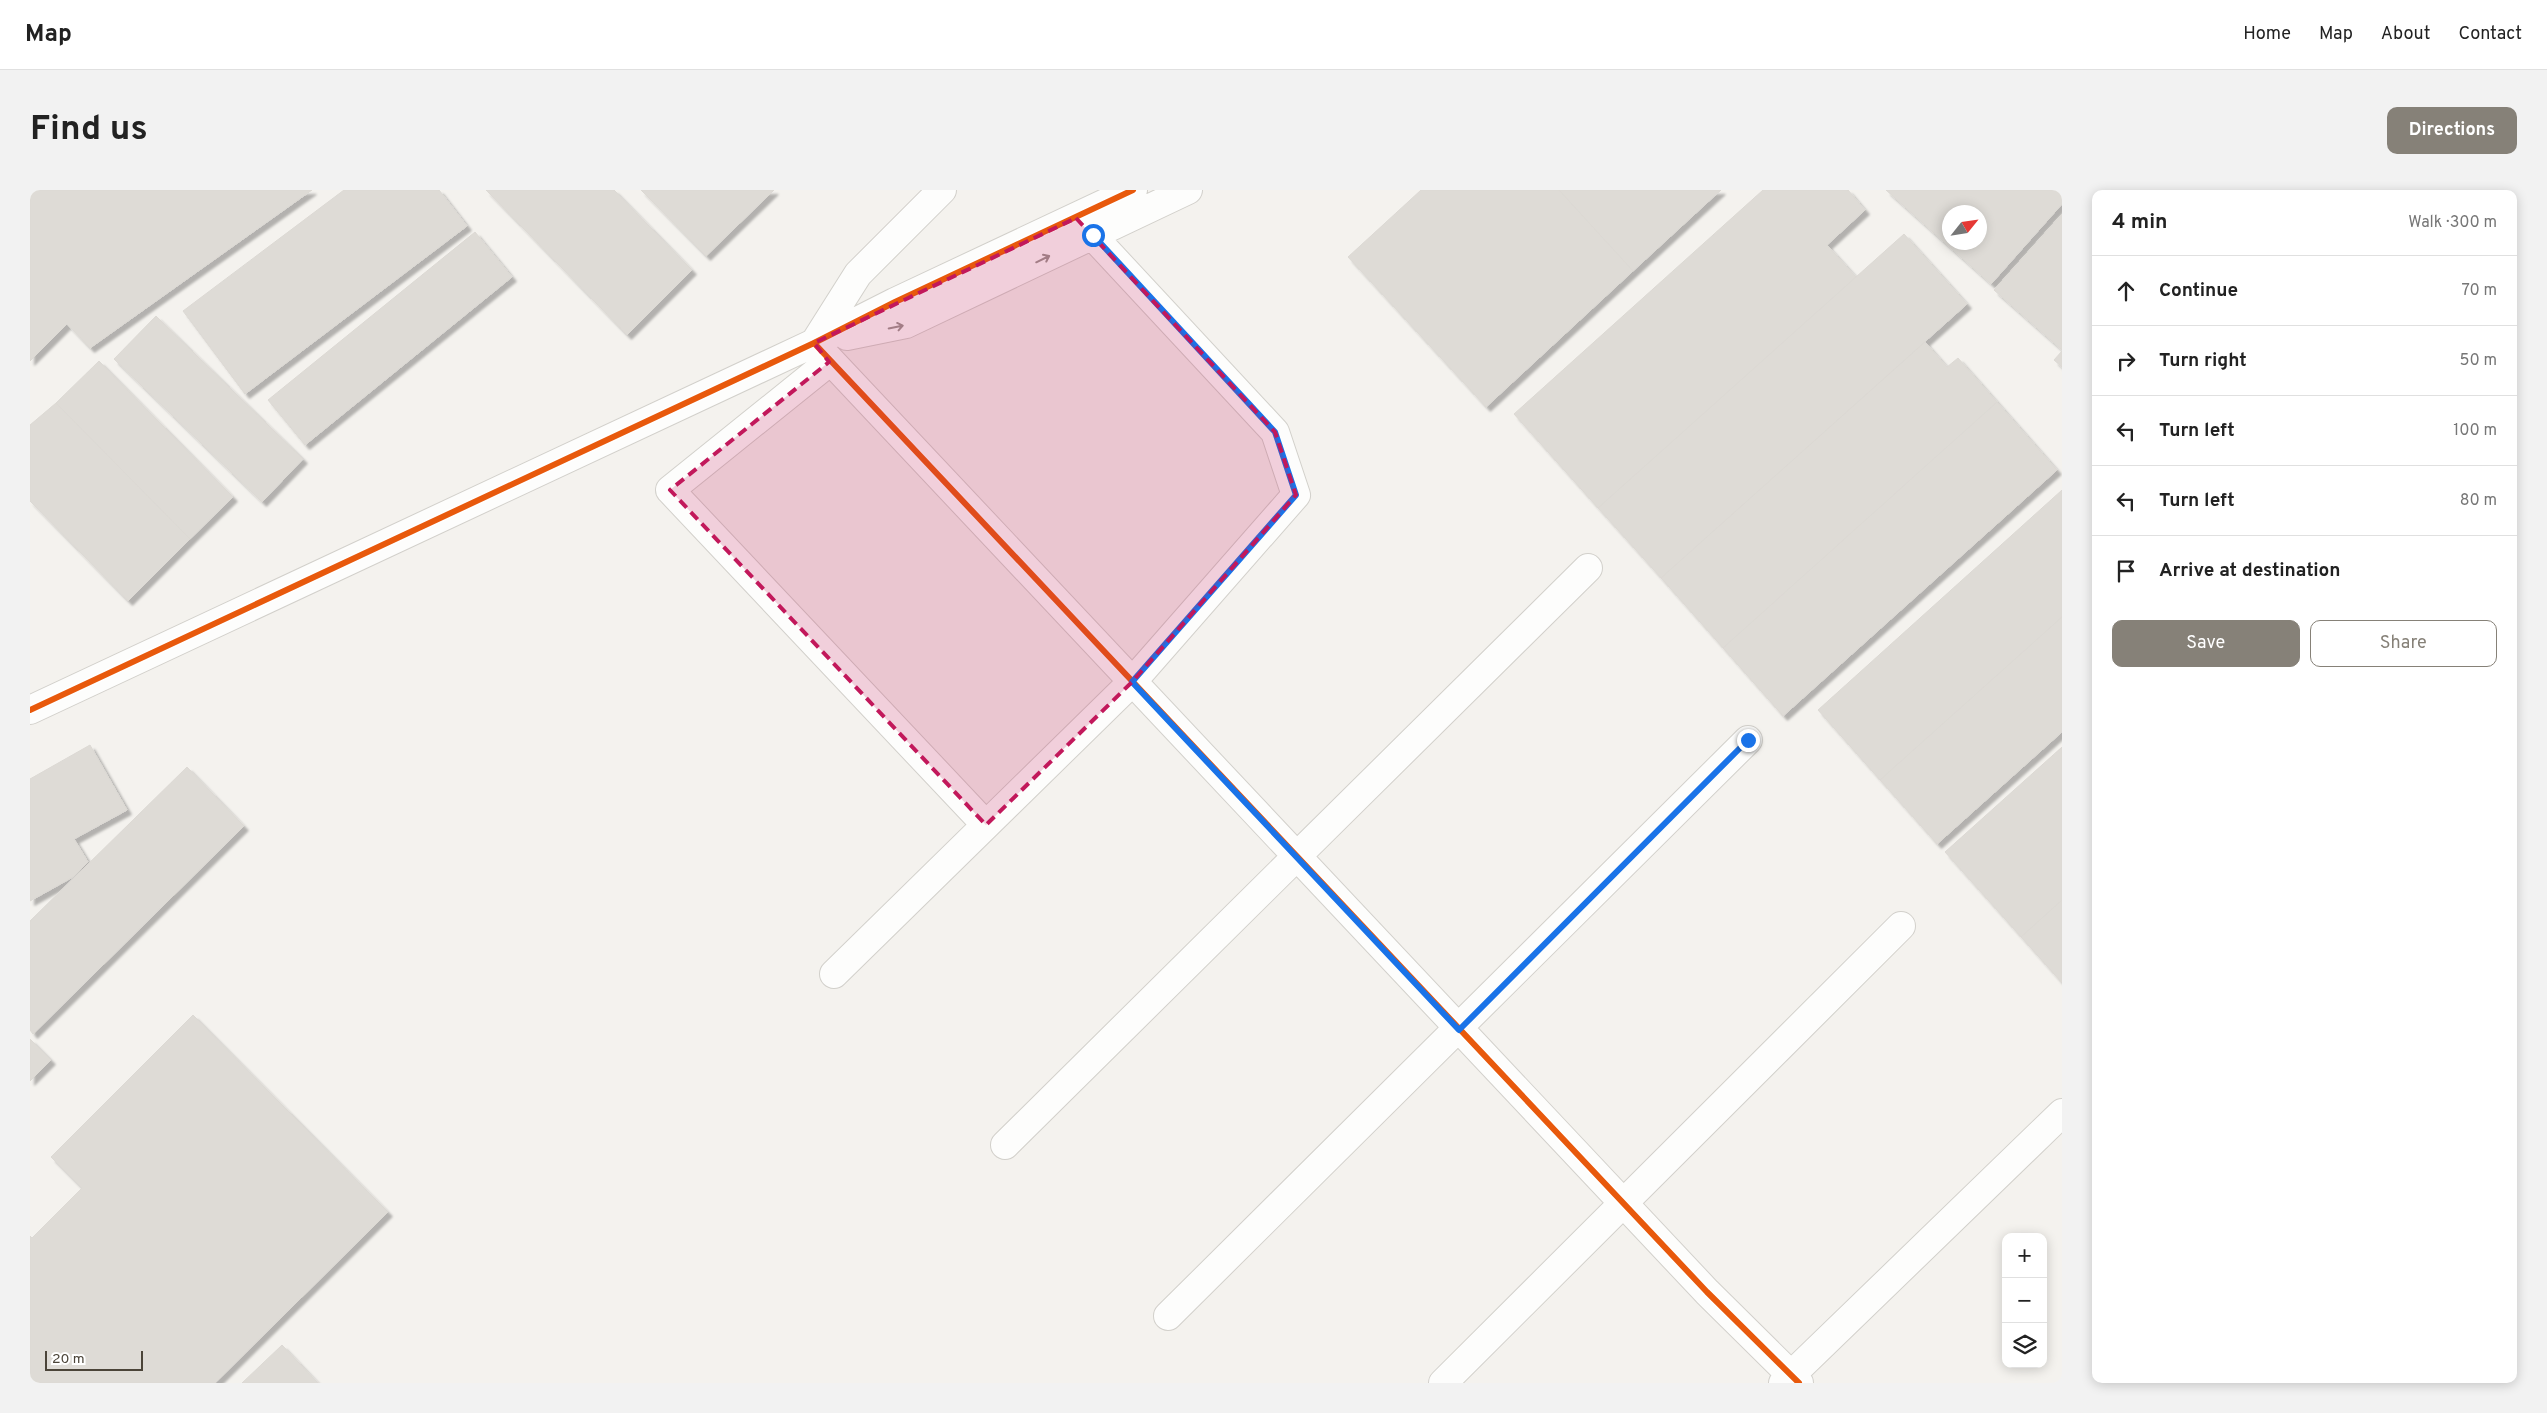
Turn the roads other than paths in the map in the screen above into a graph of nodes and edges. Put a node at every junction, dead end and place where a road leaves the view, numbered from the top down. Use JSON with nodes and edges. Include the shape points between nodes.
{"nodes":[{"id":1,"x":942,"y":190,"type":"edge"},
{"id":2,"x":1133,"y":190,"type":"edge"},
{"id":3,"x":1188,"y":190,"type":"edge"},
{"id":4,"x":1085,"y":226,"type":"junction"},
{"id":5,"x":821,"y":352,"type":"junction"},
{"id":6,"x":1588,"y":568,"type":"dead end"},
{"id":7,"x":1132,"y":682,"type":"junction"},
{"id":8,"x":30,"y":710,"type":"edge"},
{"id":9,"x":1748,"y":740,"type":"dead end"},
{"id":10,"x":986,"y":825,"type":"junction"},
{"id":11,"x":1298,"y":858,"type":"junction"},
{"id":12,"x":1901,"y":926,"type":"dead end"},
{"id":13,"x":834,"y":974,"type":"dead end"},
{"id":14,"x":1459,"y":1030,"type":"junction"},
{"id":15,"x":2062,"y":1113,"type":"edge"},
{"id":16,"x":1005,"y":1145,"type":"dead end"},
{"id":17,"x":1624,"y":1204,"type":"junction"},
{"id":18,"x":1168,"y":1316,"type":"dead end"},
{"id":19,"x":1791,"y":1380,"type":"edge"},
{"id":20,"x":1443,"y":1383,"type":"edge"}],
"edges":[{"from":1,"to":5,"type":"street","via":[[858,274]]},
{"from":2,"to":4,"type":"street"},
{"from":3,"to":4,"type":"street"},
{"from":4,"to":5,"type":"street","via":[[895,302]]},
{"from":4,"to":7,"type":"street","via":[[1275,432],[1296,495]]},
{"from":5,"to":7,"type":"street"},
{"from":5,"to":8,"type":"street"},
{"from":5,"to":10,"type":"street","via":[[670,490]]},
{"from":6,"to":11,"type":"street"},
{"from":7,"to":10,"type":"street"},
{"from":7,"to":11,"type":"street"},
{"from":9,"to":14,"type":"street"},
{"from":10,"to":13,"type":"street"},
{"from":11,"to":14,"type":"street"},
{"from":11,"to":16,"type":"street"},
{"from":12,"to":17,"type":"street"},
{"from":14,"to":17,"type":"street"},
{"from":14,"to":18,"type":"street"},
{"from":15,"to":19,"type":"street"},
{"from":17,"to":19,"type":"street"},
{"from":17,"to":20,"type":"street"}]}
